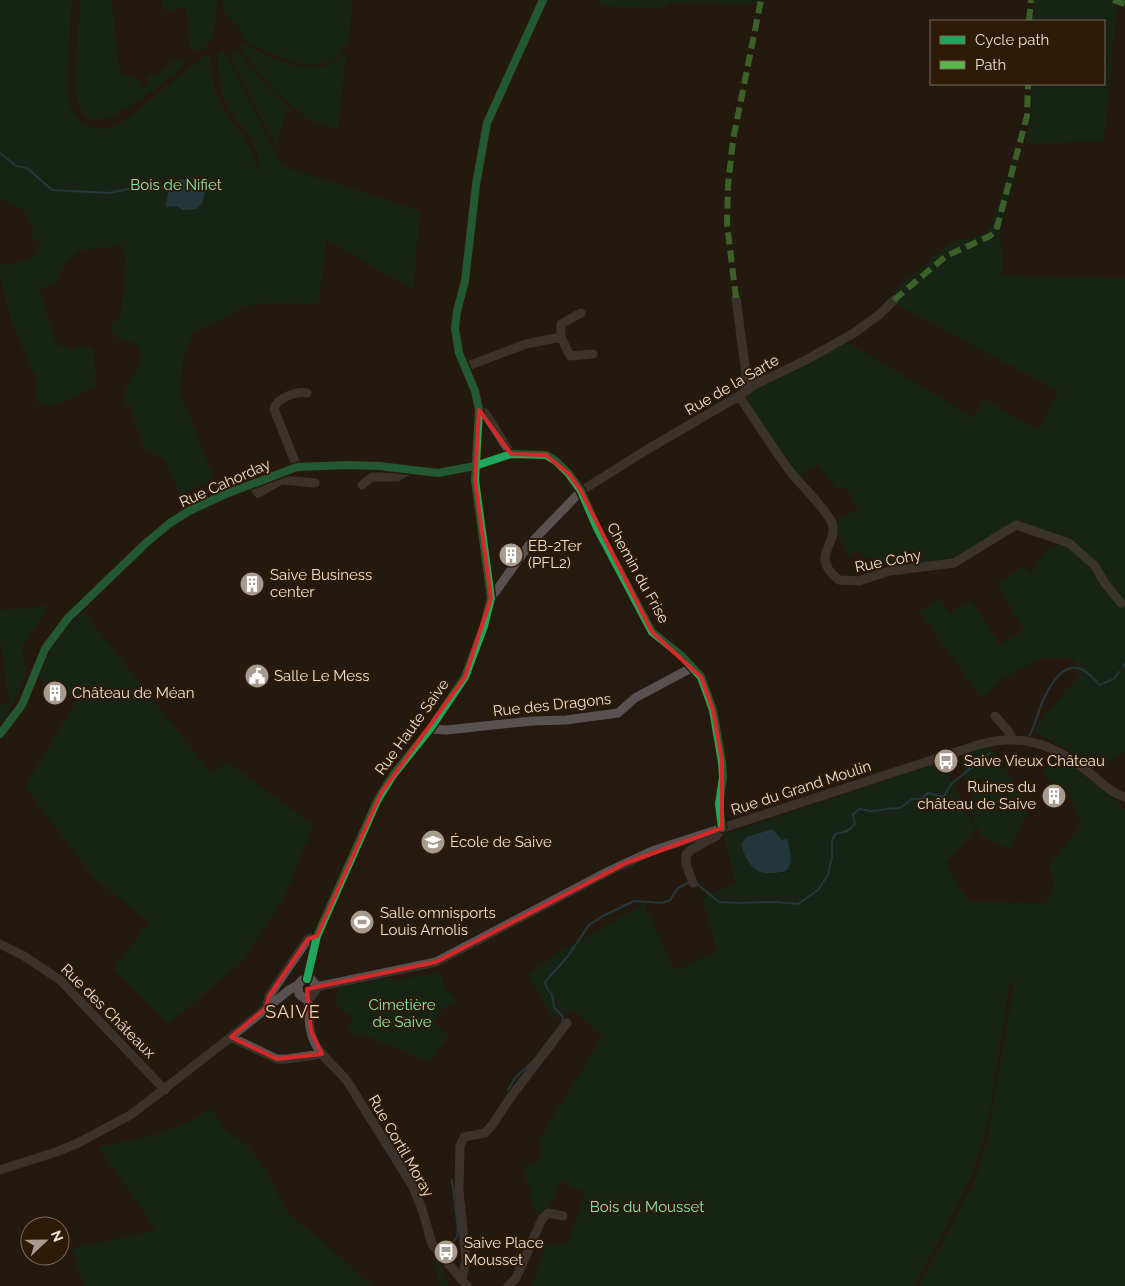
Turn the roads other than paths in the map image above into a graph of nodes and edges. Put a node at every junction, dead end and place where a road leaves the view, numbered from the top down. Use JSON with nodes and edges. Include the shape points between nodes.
{"nodes":[{"id":1,"x":543,"y":0,"type":"edge"},
{"id":2,"x":736,"y":298,"type":"dead end"},
{"id":3,"x":894,"y":300,"type":"dead end"},
{"id":4,"x":581,"y":313,"type":"dead end"},
{"id":5,"x":561,"y":337,"type":"junction"},
{"id":6,"x":592,"y":354,"type":"dead end"},
{"id":7,"x":465,"y":367,"type":"junction"},
{"id":8,"x":748,"y":389,"type":"junction"},
{"id":9,"x":307,"y":393,"type":"dead end"},
{"id":10,"x":740,"y":396,"type":"junction"},
{"id":11,"x":479,"y":410,"type":"junction"},
{"id":12,"x":511,"y":454,"type":"junction"},
{"id":13,"x":475,"y":466,"type":"junction"},
{"id":14,"x":297,"y":467,"type":"junction"},
{"id":15,"x":410,"y":470,"type":"junction"},
{"id":16,"x":315,"y":483,"type":"dead end"},
{"id":17,"x":252,"y":484,"type":"junction"},
{"id":18,"x":362,"y":485,"type":"dead end"},
{"id":19,"x":581,"y":491,"type":"junction"},
{"id":20,"x":491,"y":598,"type":"junction"},
{"id":21,"x":1121,"y":603,"type":"dead end"},
{"id":22,"x":693,"y":667,"type":"junction"},
{"id":23,"x":995,"y":716,"type":"dead end"},
{"id":24,"x":430,"y":729,"type":"junction"},
{"id":25,"x":0,"y":734,"type":"edge"},
{"id":26,"x":1012,"y":740,"type":"junction"},
{"id":27,"x":1125,"y":797,"type":"edge"},
{"id":28,"x":722,"y":828,"type":"junction"},
{"id":29,"x":693,"y":882,"type":"dead end"},
{"id":30,"x":317,"y":936,"type":"junction"},
{"id":31,"x":0,"y":944,"type":"edge"},
{"id":32,"x":308,"y":979,"type":"junction"},
{"id":33,"x":316,"y":987,"type":"junction"},
{"id":34,"x":302,"y":992,"type":"junction"},
{"id":35,"x":266,"y":1008,"type":"junction"},
{"id":36,"x":567,"y":1023,"type":"dead end"},
{"id":37,"x":231,"y":1038,"type":"junction"},
{"id":38,"x":322,"y":1054,"type":"junction"},
{"id":39,"x":165,"y":1090,"type":"junction"},
{"id":40,"x":0,"y":1170,"type":"edge"},
{"id":41,"x":563,"y":1216,"type":"dead end"},
{"id":42,"x":463,"y":1283,"type":"edge"},
{"id":43,"x":508,"y":1286,"type":"edge"}],
"edges":[{"from":1,"to":7,"type":"street","name":"Rue Haute Saive","via":[[487,123],[465,282],[455,328]]},
{"from":2,"to":8,"type":"street"},
{"from":3,"to":8,"type":"street","name":"Rue de la Sarte","via":[[854,333]]},
{"from":4,"to":5,"type":"street","via":[[561,324]]},
{"from":5,"to":6,"type":"street","via":[[570,356]]},
{"from":5,"to":7,"type":"street","via":[[526,344]]},
{"from":7,"to":11,"type":"street","name":"Rue Haute Saive"},
{"from":8,"to":10,"type":"street","name":"Rue de la Sarte"},
{"from":9,"to":14,"type":"street","via":[[300,392],[274,405]]},
{"from":10,"to":19,"type":"street","name":"Rue de la Sarte"},
{"from":10,"to":21,"type":"street","name":"Rue Cohy","via":[[786,466],[831,521],[832,535],[824,561],[826,568],[839,580],[858,581],[890,571],[954,563],[1016,525],[1069,543],[1095,566]]},
{"from":11,"to":12,"type":"street","name":"Rue Haute Saive","via":[[486,413]]},
{"from":11,"to":13,"type":"street","name":"Rue Haute Saive"},
{"from":12,"to":13,"type":"street"},
{"from":12,"to":19,"type":"street","via":[[546,455],[569,474]]},
{"from":13,"to":15,"type":"street","name":"Rue Cahorday","via":[[438,473]]},
{"from":13,"to":20,"type":"street","name":"Rue Haute Saive"},
{"from":14,"to":15,"type":"street","name":"Rue Cahorday","via":[[346,465]]},
{"from":14,"to":17,"type":"street","name":"Rue Cahorday"},
{"from":15,"to":18,"type":"street","via":[[397,477],[372,477]]},
{"from":16,"to":17,"type":"street","via":[[281,480],[258,493]]},
{"from":17,"to":25,"type":"street","name":"Rue Cahorday","via":[[189,511],[170,523],[68,618],[45,649],[22,705]]},
{"from":19,"to":20,"type":"street","name":"Rue Haute Saive","via":[[529,544]]},
{"from":19,"to":22,"type":"street","name":"Chemin du Frise","via":[[652,632]]},
{"from":20,"to":24,"type":"street","name":"Rue Haute Saive","via":[[465,677]]},
{"from":22,"to":24,"type":"street","name":"Rue des Dragons","via":[[635,698],[618,713],[566,720]]},
{"from":22,"to":28,"type":"street","name":"Chemin du Frise","via":[[701,677],[713,710],[722,770],[719,804]]},
{"from":23,"to":26,"type":"street"},
{"from":24,"to":30,"type":"street","name":"Rue Haute Saive","via":[[381,793]]},
{"from":26,"to":27,"type":"street","name":"Rue du Grand Moulin","via":[[1050,748],[1086,770],[1114,794]]},
{"from":26,"to":28,"type":"street","name":"Rue du Grand Moulin","via":[[981,744]]},
{"from":28,"to":29,"type":"street","via":[[716,836],[686,855]]},
{"from":28,"to":33,"type":"street","name":"Rue du Grand Moulin","via":[[626,862],[436,962]]},
{"from":30,"to":32,"type":"street"},
{"from":30,"to":35,"type":"street","via":[[308,939],[269,996]]},
{"from":31,"to":39,"type":"street","name":"Rue des Châteaux","via":[[60,980]]},
{"from":32,"to":33,"type":"street"},
{"from":32,"to":34,"type":"street","via":[[302,980]]},
{"from":33,"to":34,"type":"street","via":[[315,993]]},
{"from":34,"to":35,"type":"street","via":[[282,996]]},
{"from":34,"to":38,"type":"street","via":[[314,1042]]},
{"from":35,"to":37,"type":"street"},
{"from":36,"to":42,"type":"street","via":[[489,1129],[485,1133],[464,1137],[460,1146],[459,1191],[466,1260]]},
{"from":37,"to":38,"type":"street","via":[[278,1059]]},
{"from":37,"to":39,"type":"street"},
{"from":38,"to":42,"type":"street","name":"Rue Cortil Moray","via":[[347,1080],[412,1185],[432,1244]]},
{"from":39,"to":40,"type":"street","via":[[132,1114],[78,1143]]},
{"from":41,"to":43,"type":"street","via":[[548,1213],[542,1219],[516,1278]]}]}
